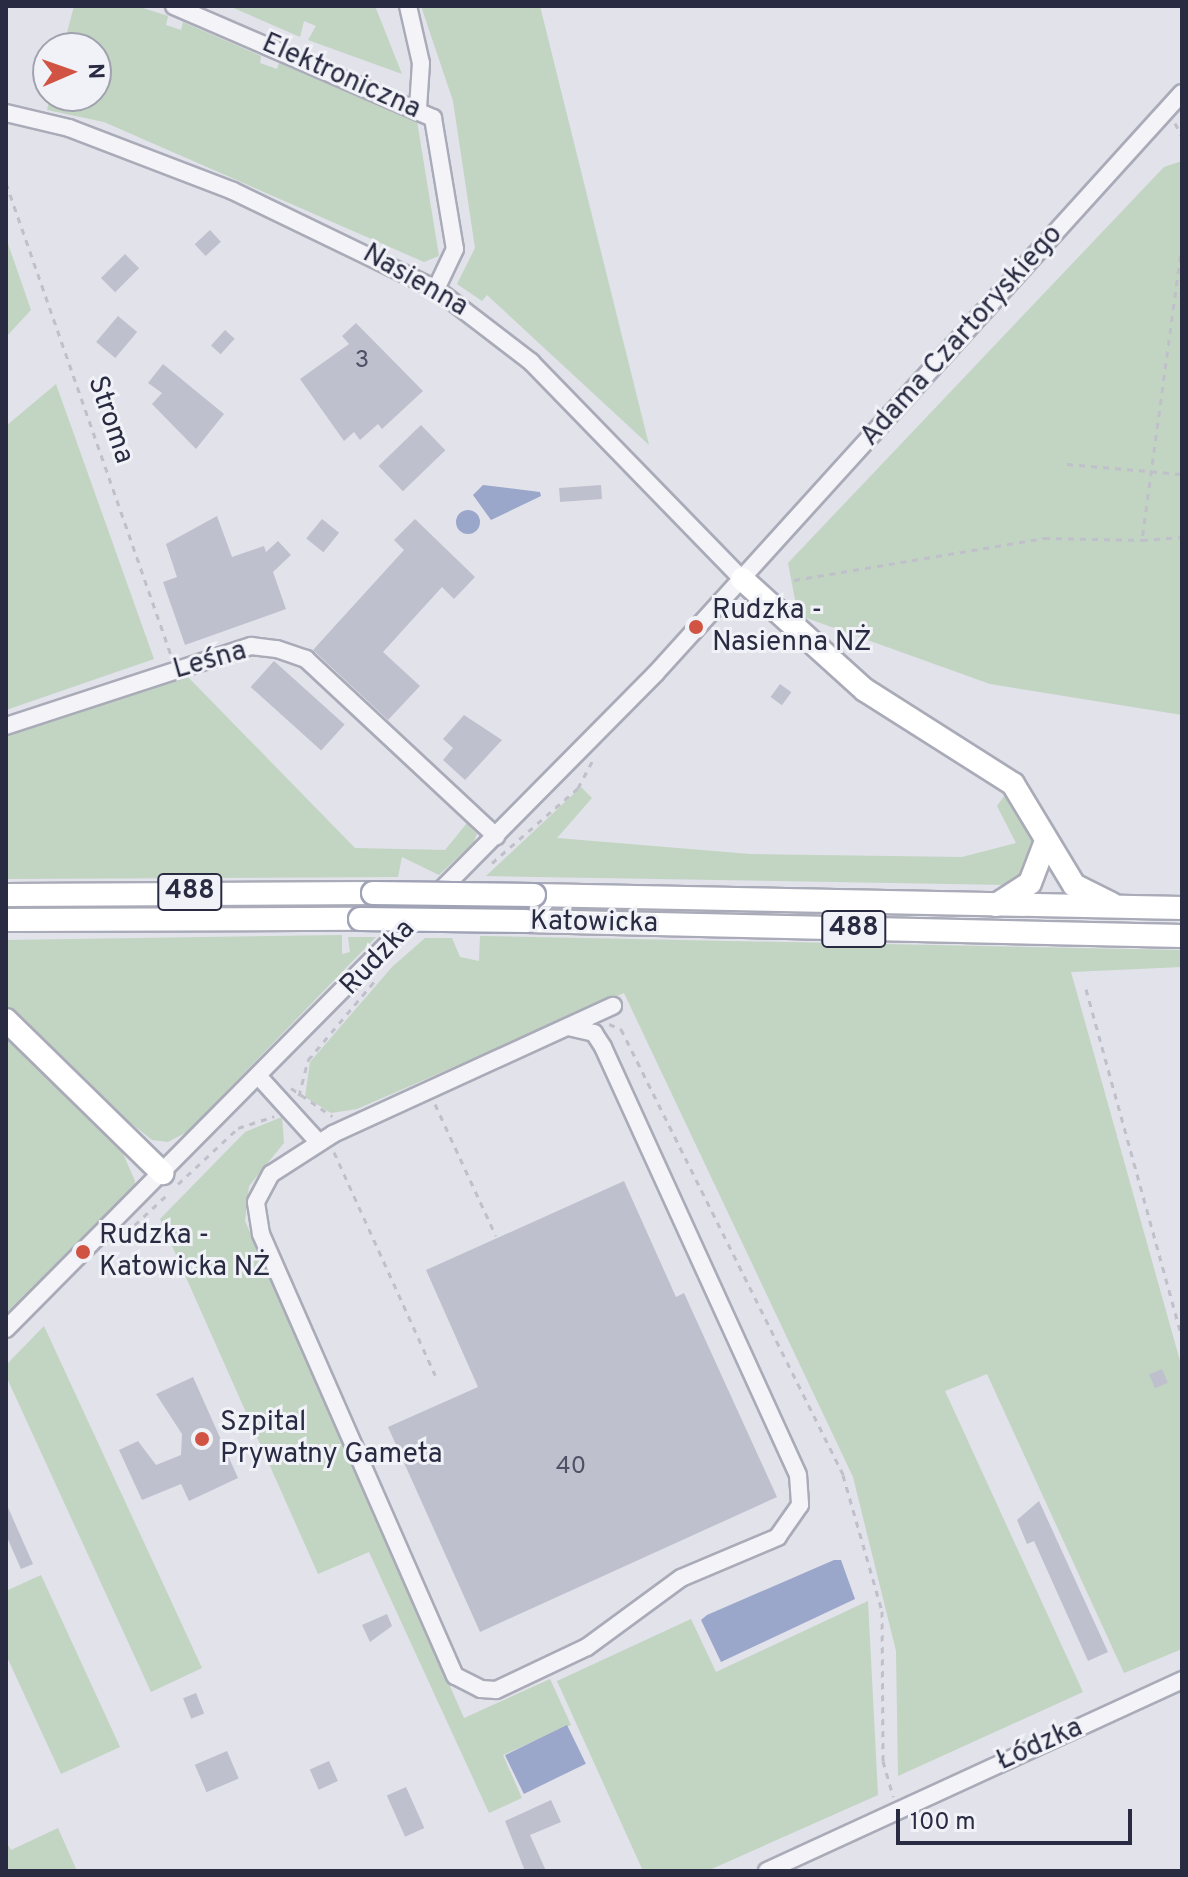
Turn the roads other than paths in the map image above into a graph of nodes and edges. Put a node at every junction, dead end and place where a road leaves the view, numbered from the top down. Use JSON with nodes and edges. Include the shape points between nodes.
{"nodes":[{"id":1,"x":174,"y":6,"type":"edge"},
{"id":2,"x":408,"y":6,"type":"edge"},
{"id":3,"x":1182,"y":93,"type":"edge"},
{"id":4,"x":418,"y":108,"type":"junction"},
{"id":5,"x":6,"y":113,"type":"edge"},
{"id":6,"x":436,"y":289,"type":"junction"},
{"id":7,"x":742,"y":579,"type":"junction"},
{"id":8,"x":6,"y":726,"type":"edge"},
{"id":9,"x":496,"y":836,"type":"junction"},
{"id":10,"x":1046,"y":841,"type":"junction"},
{"id":11,"x":6,"y":895,"type":"edge"},
{"id":12,"x":995,"y":905,"type":"junction"},
{"id":13,"x":1121,"y":907,"type":"junction"},
{"id":14,"x":1182,"y":908,"type":"edge"},
{"id":15,"x":296,"y":919,"type":"junction"},
{"id":16,"x":6,"y":920,"type":"edge"},
{"id":17,"x":6,"y":932,"type":"edge"},
{"id":18,"x":1182,"y":936,"type":"edge"},
{"id":19,"x":613,"y":1006,"type":"dead end"},
{"id":20,"x":6,"y":1020,"type":"edge"},
{"id":21,"x":568,"y":1027,"type":"junction"},
{"id":22,"x":261,"y":1079,"type":"junction"},
{"id":23,"x":326,"y":1138,"type":"junction"},
{"id":24,"x":162,"y":1173,"type":"junction"},
{"id":25,"x":6,"y":1329,"type":"edge"},
{"id":26,"x":1182,"y":1680,"type":"edge"},
{"id":27,"x":767,"y":1871,"type":"edge"}],
"edges":[{"from":1,"to":4,"type":"street","name":"Elektroniczna"},
{"from":2,"to":4,"type":"street","via":[[421,63]]},
{"from":3,"to":7,"type":"street","name":"Adama Czartoryskiego"},
{"from":4,"to":6,"type":"street","name":"Elektroniczna","via":[[436,124],[455,249]]},
{"from":5,"to":6,"type":"street","name":"Nasienna","via":[[69,128],[233,191]]},
{"from":6,"to":7,"type":"street","name":"Nasienna","via":[[531,362]]},
{"from":7,"to":9,"type":"street","name":"Rudzka"},
{"from":7,"to":10,"type":"main road","via":[[865,690],[1013,784]]},
{"from":8,"to":9,"type":"street","name":"Leśna","via":[[251,646],[306,659]]},
{"from":9,"to":22,"type":"street","name":"Rudzka"},
{"from":10,"to":12,"type":"main road","via":[[1030,883]]},
{"from":10,"to":13,"type":"main road","via":[[1074,885]]},
{"from":11,"to":12,"type":"main road","name":"Katowicka","number":"488","bridge":true,"via":[[373,893]]},
{"from":12,"to":13,"type":"main road","name":"Katowicka","number":"488"},
{"from":13,"to":14,"type":"main road","name":"Katowicka","number":"488"},
{"from":15,"to":16,"type":"main road","name":"Katowicka","number":"488"},
{"from":15,"to":17,"type":"main road"},
{"from":15,"to":18,"type":"main road","name":"Katowicka","number":"488","bridge":true},
{"from":19,"to":21,"type":"street"},
{"from":20,"to":24,"type":"main road"},
{"from":21,"to":23,"type":"street"},
{"from":21,"to":23,"type":"street","via":[[594,1033],[603,1047],[798,1475],[800,1505],[778,1537],[681,1578],[587,1647],[496,1690],[455,1676],[254,1215],[271,1174]]},
{"from":22,"to":23,"type":"street"},
{"from":22,"to":24,"type":"street","name":"Rudzka"},
{"from":24,"to":25,"type":"street","name":"Rudzka"},
{"from":26,"to":27,"type":"street","name":"Łódzka"}]}
